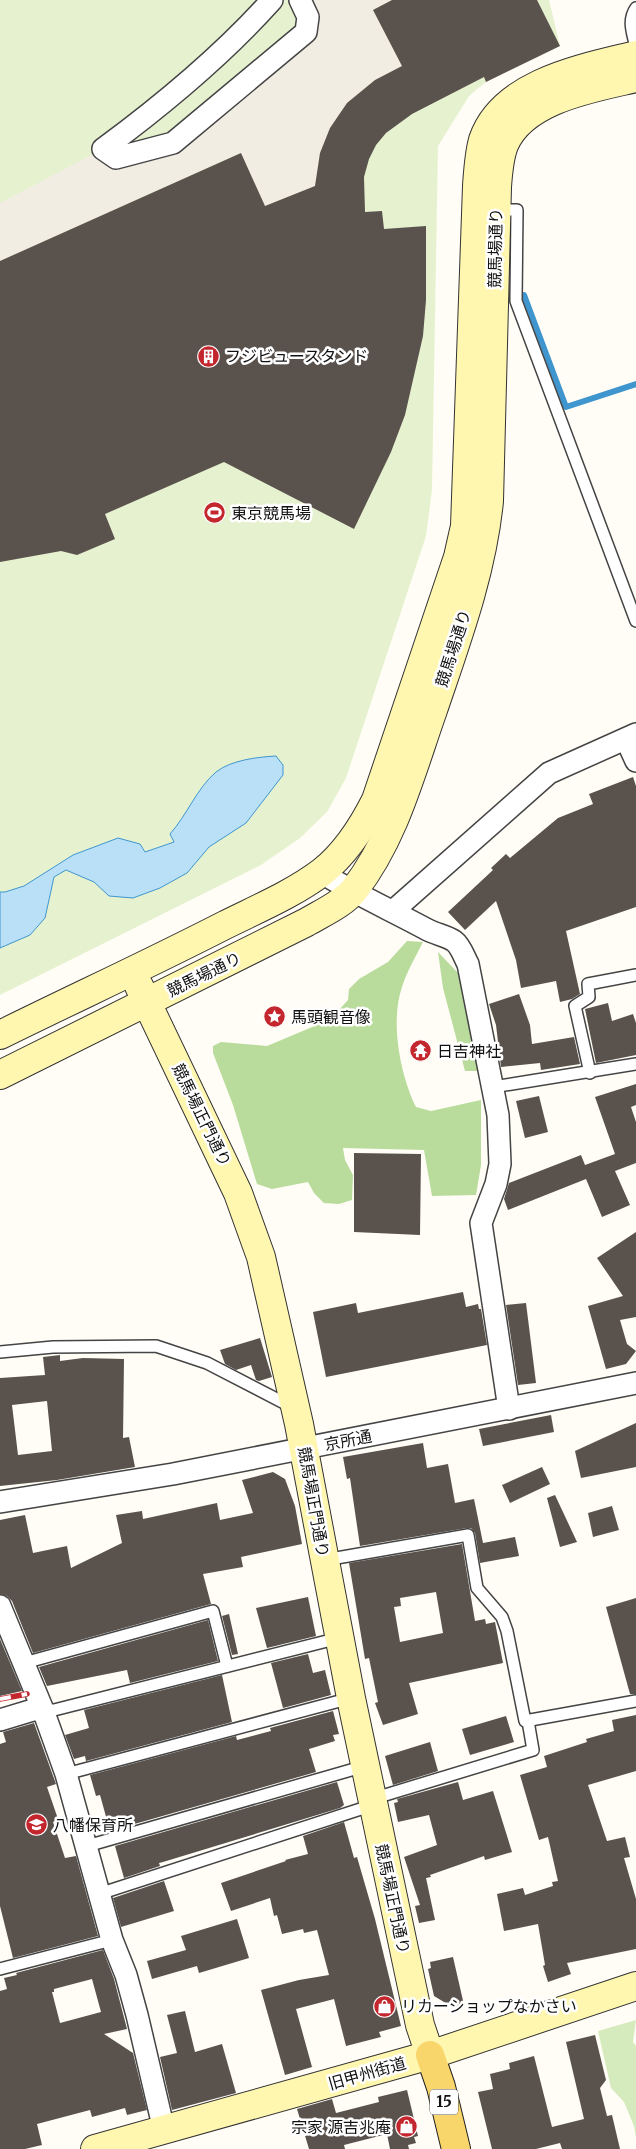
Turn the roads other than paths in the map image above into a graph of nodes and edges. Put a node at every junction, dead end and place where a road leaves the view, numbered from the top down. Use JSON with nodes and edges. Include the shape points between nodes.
{"nodes":[{"id":1,"x":272,"y":0,"type":"edge"},
{"id":2,"x":300,"y":0,"type":"edge"},
{"id":3,"x":636,"y":8,"type":"edge"},
{"id":4,"x":636,"y":48,"type":"edge"},
{"id":5,"x":636,"y":55,"type":"edge"},
{"id":6,"x":636,"y":78,"type":"edge"},
{"id":7,"x":486,"y":210,"type":"junction"},
{"id":8,"x":636,"y":621,"type":"edge"},
{"id":9,"x":631,"y":736,"type":"edge"},
{"id":10,"x":636,"y":761,"type":"edge"},
{"id":11,"x":322,"y":872,"type":"junction"},
{"id":12,"x":352,"y":892,"type":"junction"},
{"id":13,"x":393,"y":911,"type":"junction"},
{"id":14,"x":131,"y":970,"type":"junction"},
{"id":15,"x":636,"y":975,"type":"edge"},
{"id":16,"x":147,"y":1002,"type":"junction"},
{"id":17,"x":0,"y":1035,"type":"edge"},
{"id":18,"x":636,"y":1064,"type":"edge"},
{"id":19,"x":590,"y":1072,"type":"junction"},
{"id":20,"x":0,"y":1075,"type":"edge"},
{"id":21,"x":493,"y":1086,"type":"junction"},
{"id":22,"x":0,"y":1352,"type":"edge"},
{"id":23,"x":636,"y":1383,"type":"edge"},
{"id":24,"x":296,"y":1409,"type":"junction"},
{"id":25,"x":509,"y":1409,"type":"junction"},
{"id":26,"x":304,"y":1449,"type":"junction"},
{"id":27,"x":0,"y":1502,"type":"edge"},
{"id":28,"x":325,"y":1560,"type":"junction"},
{"id":29,"x":0,"y":1606,"type":"edge"},
{"id":30,"x":339,"y":1638,"type":"junction"},
{"id":31,"x":24,"y":1663,"type":"junction"},
{"id":32,"x":227,"y":1666,"type":"junction"},
{"id":33,"x":351,"y":1698,"type":"junction"},
{"id":34,"x":636,"y":1701,"type":"edge"},
{"id":35,"x":43,"y":1710,"type":"junction"},
{"id":36,"x":0,"y":1720,"type":"edge"},
{"id":37,"x":528,"y":1720,"type":"junction"},
{"id":38,"x":365,"y":1766,"type":"junction"},
{"id":39,"x":66,"y":1774,"type":"junction"},
{"id":40,"x":372,"y":1802,"type":"junction"},
{"id":41,"x":88,"y":1846,"type":"junction"},
{"id":42,"x":99,"y":1894,"type":"junction"},
{"id":43,"x":112,"y":1940,"type":"junction"},
{"id":44,"x":0,"y":1969,"type":"edge"},
{"id":45,"x":636,"y":1986,"type":"edge"},
{"id":46,"x":430,"y":2056,"type":"junction"},
{"id":47,"x":164,"y":2130,"type":"junction"},
{"id":48,"x":95,"y":2149,"type":"edge"},
{"id":49,"x":456,"y":2149,"type":"edge"}],
"edges":[{"from":1,"to":2,"type":"street","via":[[180,90],[103,149],[116,158],[173,143],[306,32],[308,17]]},
{"from":3,"to":4,"type":"lane","via":[[630,25]]},
{"from":5,"to":7,"type":"street","name":"競馬場通り","via":[[559,76],[528,90],[503,108],[483,140],[479,162]]},
{"from":6,"to":7,"type":"street","name":"競馬場通り","via":[[565,97],[538,109],[519,123],[505,144]]},
{"from":7,"to":8,"type":"lane","via":[[517,210],[516,301]]},
{"from":7,"to":11,"type":"street","name":"競馬場通り","via":[[467,504],[458,557],[376,800],[346,849]]},
{"from":7,"to":12,"type":"street","name":"競馬場通り","via":[[489,501],[486,528],[457,637],[399,807],[388,835]]},
{"from":9,"to":10,"type":"street"},
{"from":9,"to":13,"type":"street","via":[[549,773]]},
{"from":11,"to":12,"type":"street"},
{"from":11,"to":14,"type":"street","name":"競馬場通り","via":[[286,894]]},
{"from":12,"to":13,"type":"street"},
{"from":12,"to":16,"type":"street","name":"競馬場通り","via":[[307,922]]},
{"from":13,"to":21,"type":"street","via":[[459,945],[468,964]]},
{"from":14,"to":16,"type":"street","name":"競馬場正門通り"},
{"from":14,"to":17,"type":"street","name":"競馬場通り"},
{"from":15,"to":19,"type":"lane","via":[[588,984],[589,997],[575,1006]]},
{"from":16,"to":20,"type":"street","name":"競馬場通り"},
{"from":16,"to":24,"type":"street","name":"競馬場正門通り","via":[[238,1192],[261,1257]]},
{"from":18,"to":19,"type":"lane"},
{"from":19,"to":21,"type":"lane"},
{"from":21,"to":25,"type":"street","via":[[500,1164],[496,1184],[480,1223]]},
{"from":22,"to":24,"type":"lane","via":[[52,1347],[156,1346],[208,1364]]},
{"from":23,"to":25,"type":"street","name":"京所通"},
{"from":24,"to":26,"type":"street","name":"競馬場正門通り"},
{"from":25,"to":26,"type":"street","name":"京所通"},
{"from":26,"to":27,"type":"street","name":"京所通","via":[[80,1491]]},
{"from":26,"to":28,"type":"street","name":"競馬場正門通り"},
{"from":28,"to":30,"type":"street","name":"競馬場正門通り"},
{"from":28,"to":37,"type":"lane","via":[[468,1535],[476,1588],[502,1617]]},
{"from":29,"to":31,"type":"street"},
{"from":30,"to":32,"type":"lane"},
{"from":30,"to":33,"type":"street","name":"競馬場正門通り"},
{"from":31,"to":32,"type":"lane","via":[[214,1611]]},
{"from":31,"to":35,"type":"street"},
{"from":32,"to":35,"type":"lane","via":[[54,1710]]},
{"from":33,"to":38,"type":"street","name":"競馬場正門通り"},
{"from":33,"to":39,"type":"lane"},
{"from":34,"to":37,"type":"lane"},
{"from":35,"to":36,"type":"street"},
{"from":35,"to":39,"type":"street"},
{"from":37,"to":40,"type":"lane","via":[[533,1750]]},
{"from":38,"to":40,"type":"street","name":"競馬場正門通り"},
{"from":38,"to":41,"type":"lane"},
{"from":39,"to":41,"type":"street"},
{"from":40,"to":42,"type":"lane"},
{"from":40,"to":46,"type":"street","name":"競馬場正門通り","via":[[420,2025]]},
{"from":41,"to":42,"type":"street"},
{"from":42,"to":43,"type":"street"},
{"from":43,"to":44,"type":"lane"},
{"from":43,"to":47,"type":"street","via":[[126,1974]]},
{"from":45,"to":46,"type":"street","name":"旧甲州街道"},
{"from":46,"to":47,"type":"street","name":"旧甲州街道"},
{"from":46,"to":49,"type":"main road","number":"15"},
{"from":47,"to":48,"type":"street","name":"旧甲州街道"}]}
